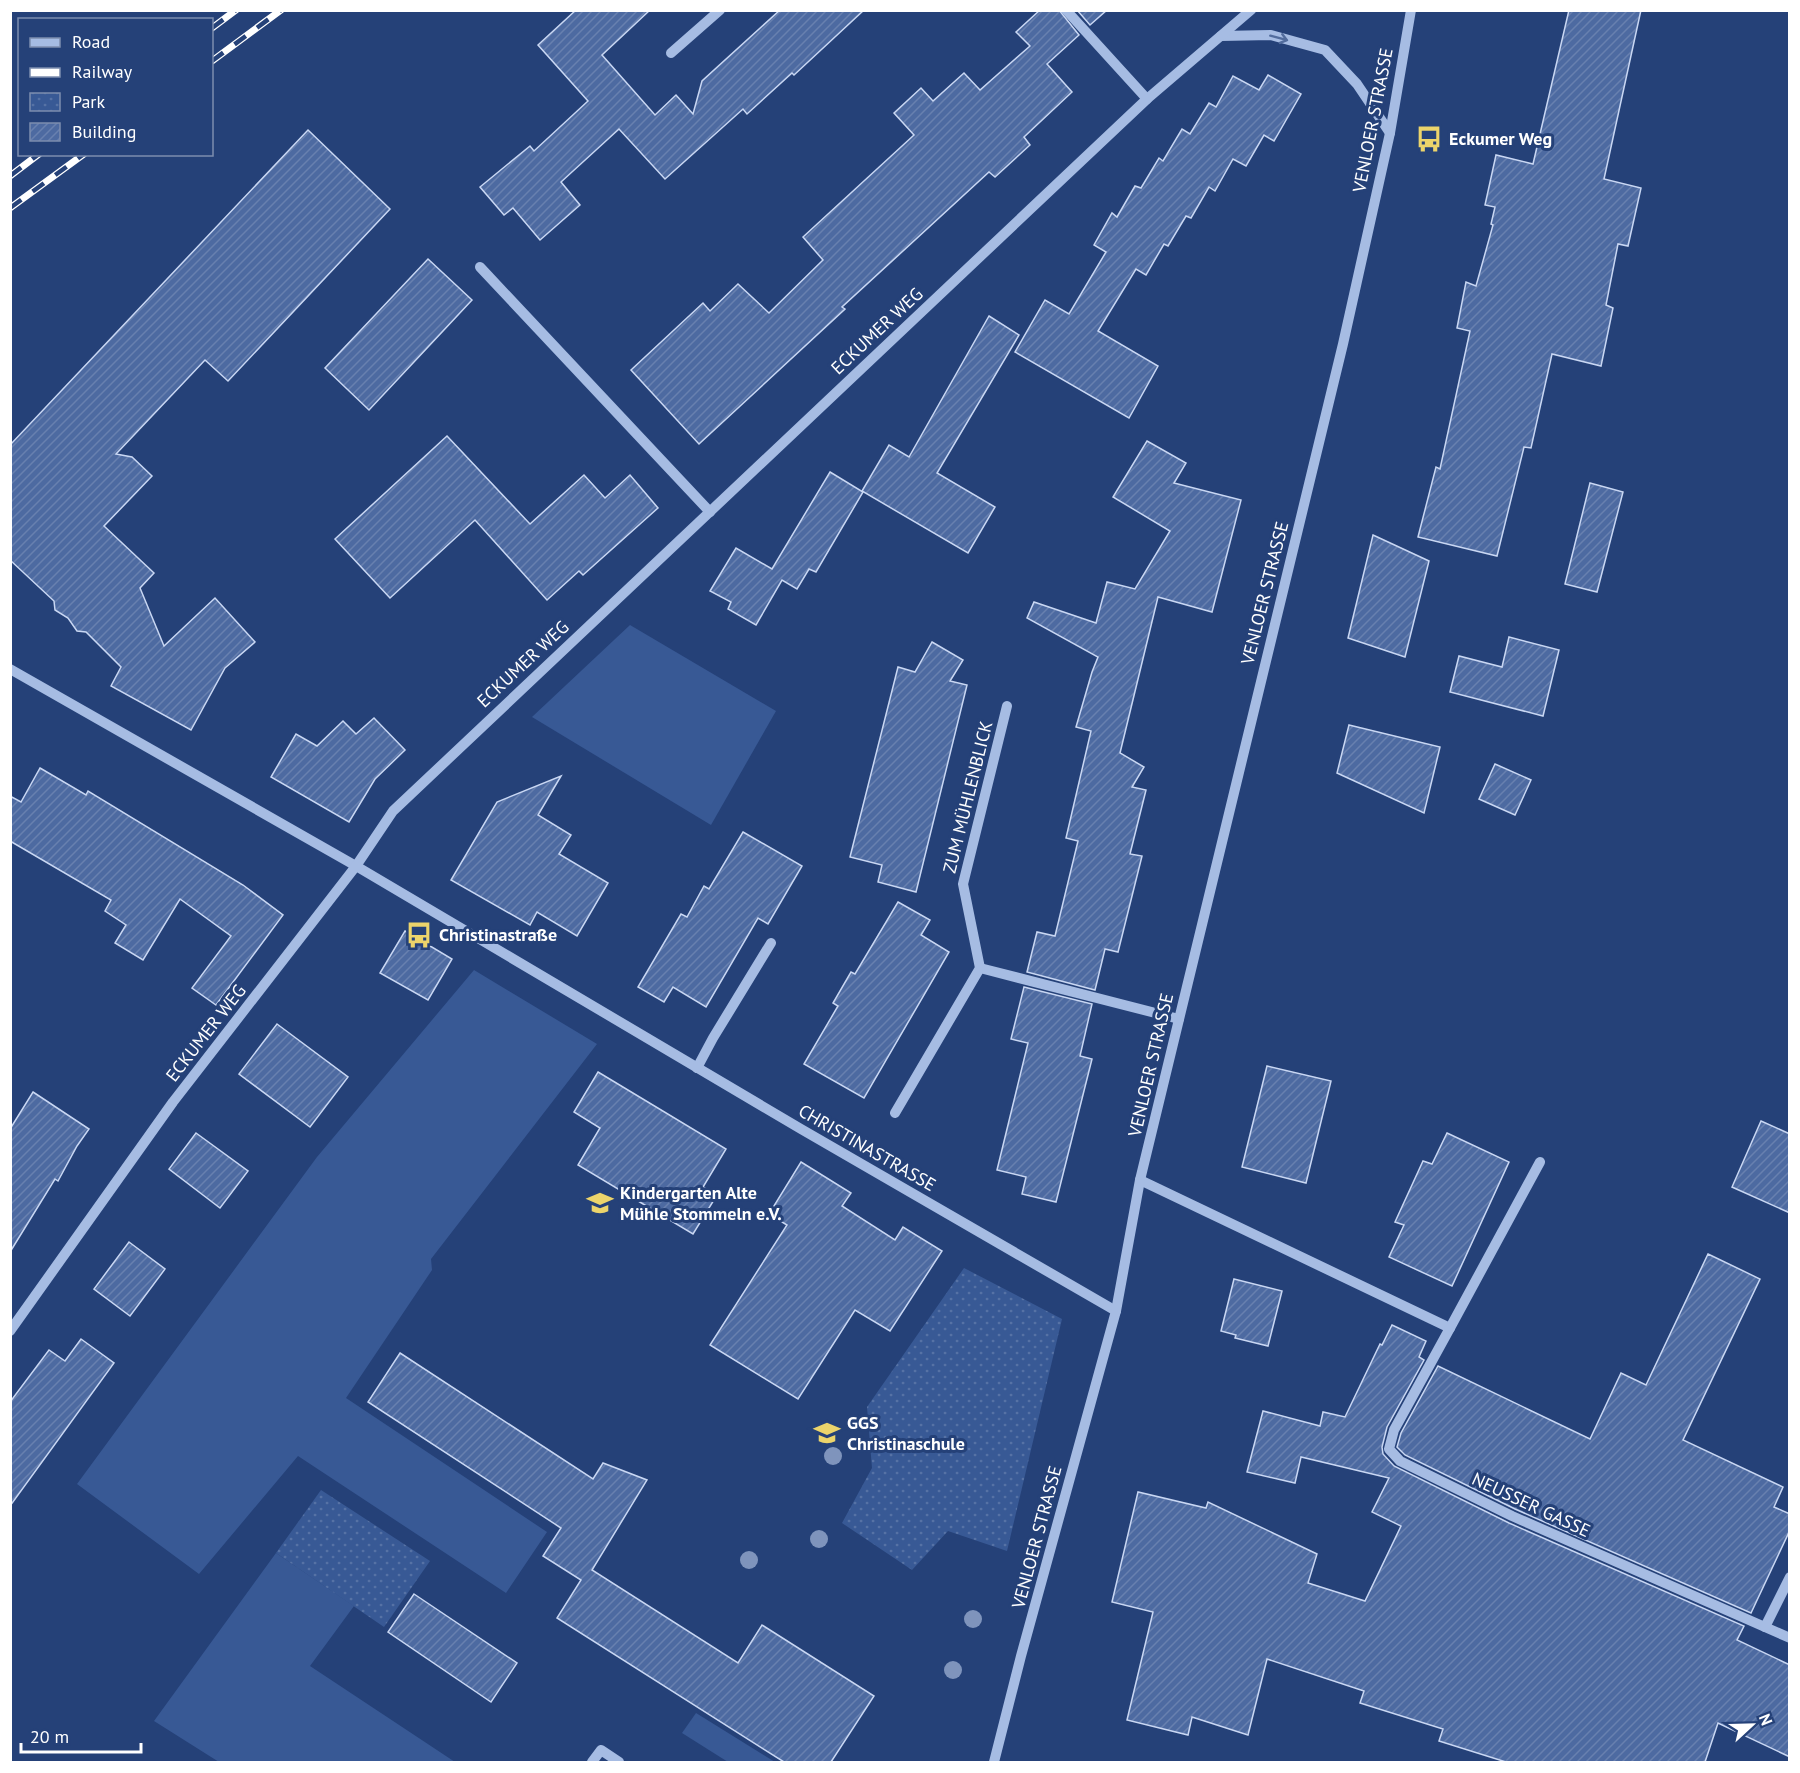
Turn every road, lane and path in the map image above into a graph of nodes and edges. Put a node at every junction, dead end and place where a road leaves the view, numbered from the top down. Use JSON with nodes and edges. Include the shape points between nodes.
{"nodes":[{"id":1,"x":720,"y":10,"type":"edge"},
{"id":2,"x":1066,"y":10,"type":"edge"},
{"id":3,"x":1251,"y":10,"type":"edge"},
{"id":4,"x":1411,"y":10,"type":"edge"},
{"id":5,"x":1221,"y":36,"type":"junction"},
{"id":6,"x":671,"y":53,"type":"dead end"},
{"id":7,"x":1147,"y":99,"type":"junction"},
{"id":8,"x":1390,"y":133,"type":"junction"},
{"id":9,"x":480,"y":267,"type":"dead end"},
{"id":10,"x":710,"y":512,"type":"junction"},
{"id":11,"x":10,"y":669,"type":"edge"},
{"id":12,"x":1007,"y":706,"type":"dead end"},
{"id":13,"x":356,"y":866,"type":"junction"},
{"id":14,"x":771,"y":943,"type":"dead end"},
{"id":15,"x":980,"y":968,"type":"junction"},
{"id":16,"x":1179,"y":1019,"type":"junction"},
{"id":17,"x":697,"y":1068,"type":"junction"},
{"id":18,"x":895,"y":1113,"type":"dead end"},
{"id":19,"x":1540,"y":1162,"type":"dead end"},
{"id":20,"x":1140,"y":1180,"type":"junction"},
{"id":21,"x":1116,"y":1311,"type":"junction"},
{"id":22,"x":1450,"y":1328,"type":"junction"},
{"id":23,"x":10,"y":1331,"type":"edge"},
{"id":24,"x":1790,"y":1577,"type":"edge"},
{"id":25,"x":1765,"y":1627,"type":"junction"},
{"id":26,"x":1790,"y":1638,"type":"edge"},
{"id":27,"x":592,"y":1762,"type":"edge"},
{"id":28,"x":619,"y":1762,"type":"edge"},
{"id":29,"x":994,"y":1762,"type":"edge"}],
"edges":[{"from":1,"to":6,"type":"street"},
{"from":2,"to":7,"type":"street"},
{"from":3,"to":5,"type":"street","name":"ECKUMER WEG"},
{"from":4,"to":8,"type":"street","name":"VENLOER STRASSE"},
{"from":5,"to":7,"type":"street","name":"ECKUMER WEG"},
{"from":5,"to":8,"type":"street","one_way":true,"via":[[1270,35],[1325,50],[1357,84]]},
{"from":7,"to":10,"type":"street","name":"ECKUMER WEG"},
{"from":8,"to":16,"type":"street","name":"VENLOER STRASSE","via":[[1343,344]]},
{"from":9,"to":10,"type":"street"},
{"from":10,"to":13,"type":"street","name":"ECKUMER WEG","via":[[393,811]]},
{"from":11,"to":13,"type":"street","name":"CHRISTINASTRASSE"},
{"from":12,"to":15,"type":"street","name":"ZUM MÜHLENBLICK","via":[[963,884]]},
{"from":13,"to":17,"type":"street","name":"CHRISTINASTRASSE"},
{"from":13,"to":23,"type":"street","name":"ECKUMER WEG","via":[[173,1102]]},
{"from":14,"to":17,"type":"street"},
{"from":15,"to":16,"type":"street"},
{"from":15,"to":18,"type":"street"},
{"from":16,"to":20,"type":"street","name":"VENLOER STRASSE"},
{"from":17,"to":21,"type":"street","name":"CHRISTINASTRASSE"},
{"from":19,"to":22,"type":"street"},
{"from":20,"to":21,"type":"street","name":"VENLOER STRASSE"},
{"from":20,"to":22,"type":"street"},
{"from":21,"to":29,"type":"street","name":"VENLOER STRASSE"},
{"from":22,"to":25,"type":"street","name":"NEUSSER GASSE","via":[[1394,1430],[1389,1449],[1400,1461],[1512,1516]]},
{"from":24,"to":25,"type":"street"},
{"from":25,"to":26,"type":"street","name":"NEUSSER GASSE"},
{"from":27,"to":28,"type":"street","via":[[601,1750]]}]}
